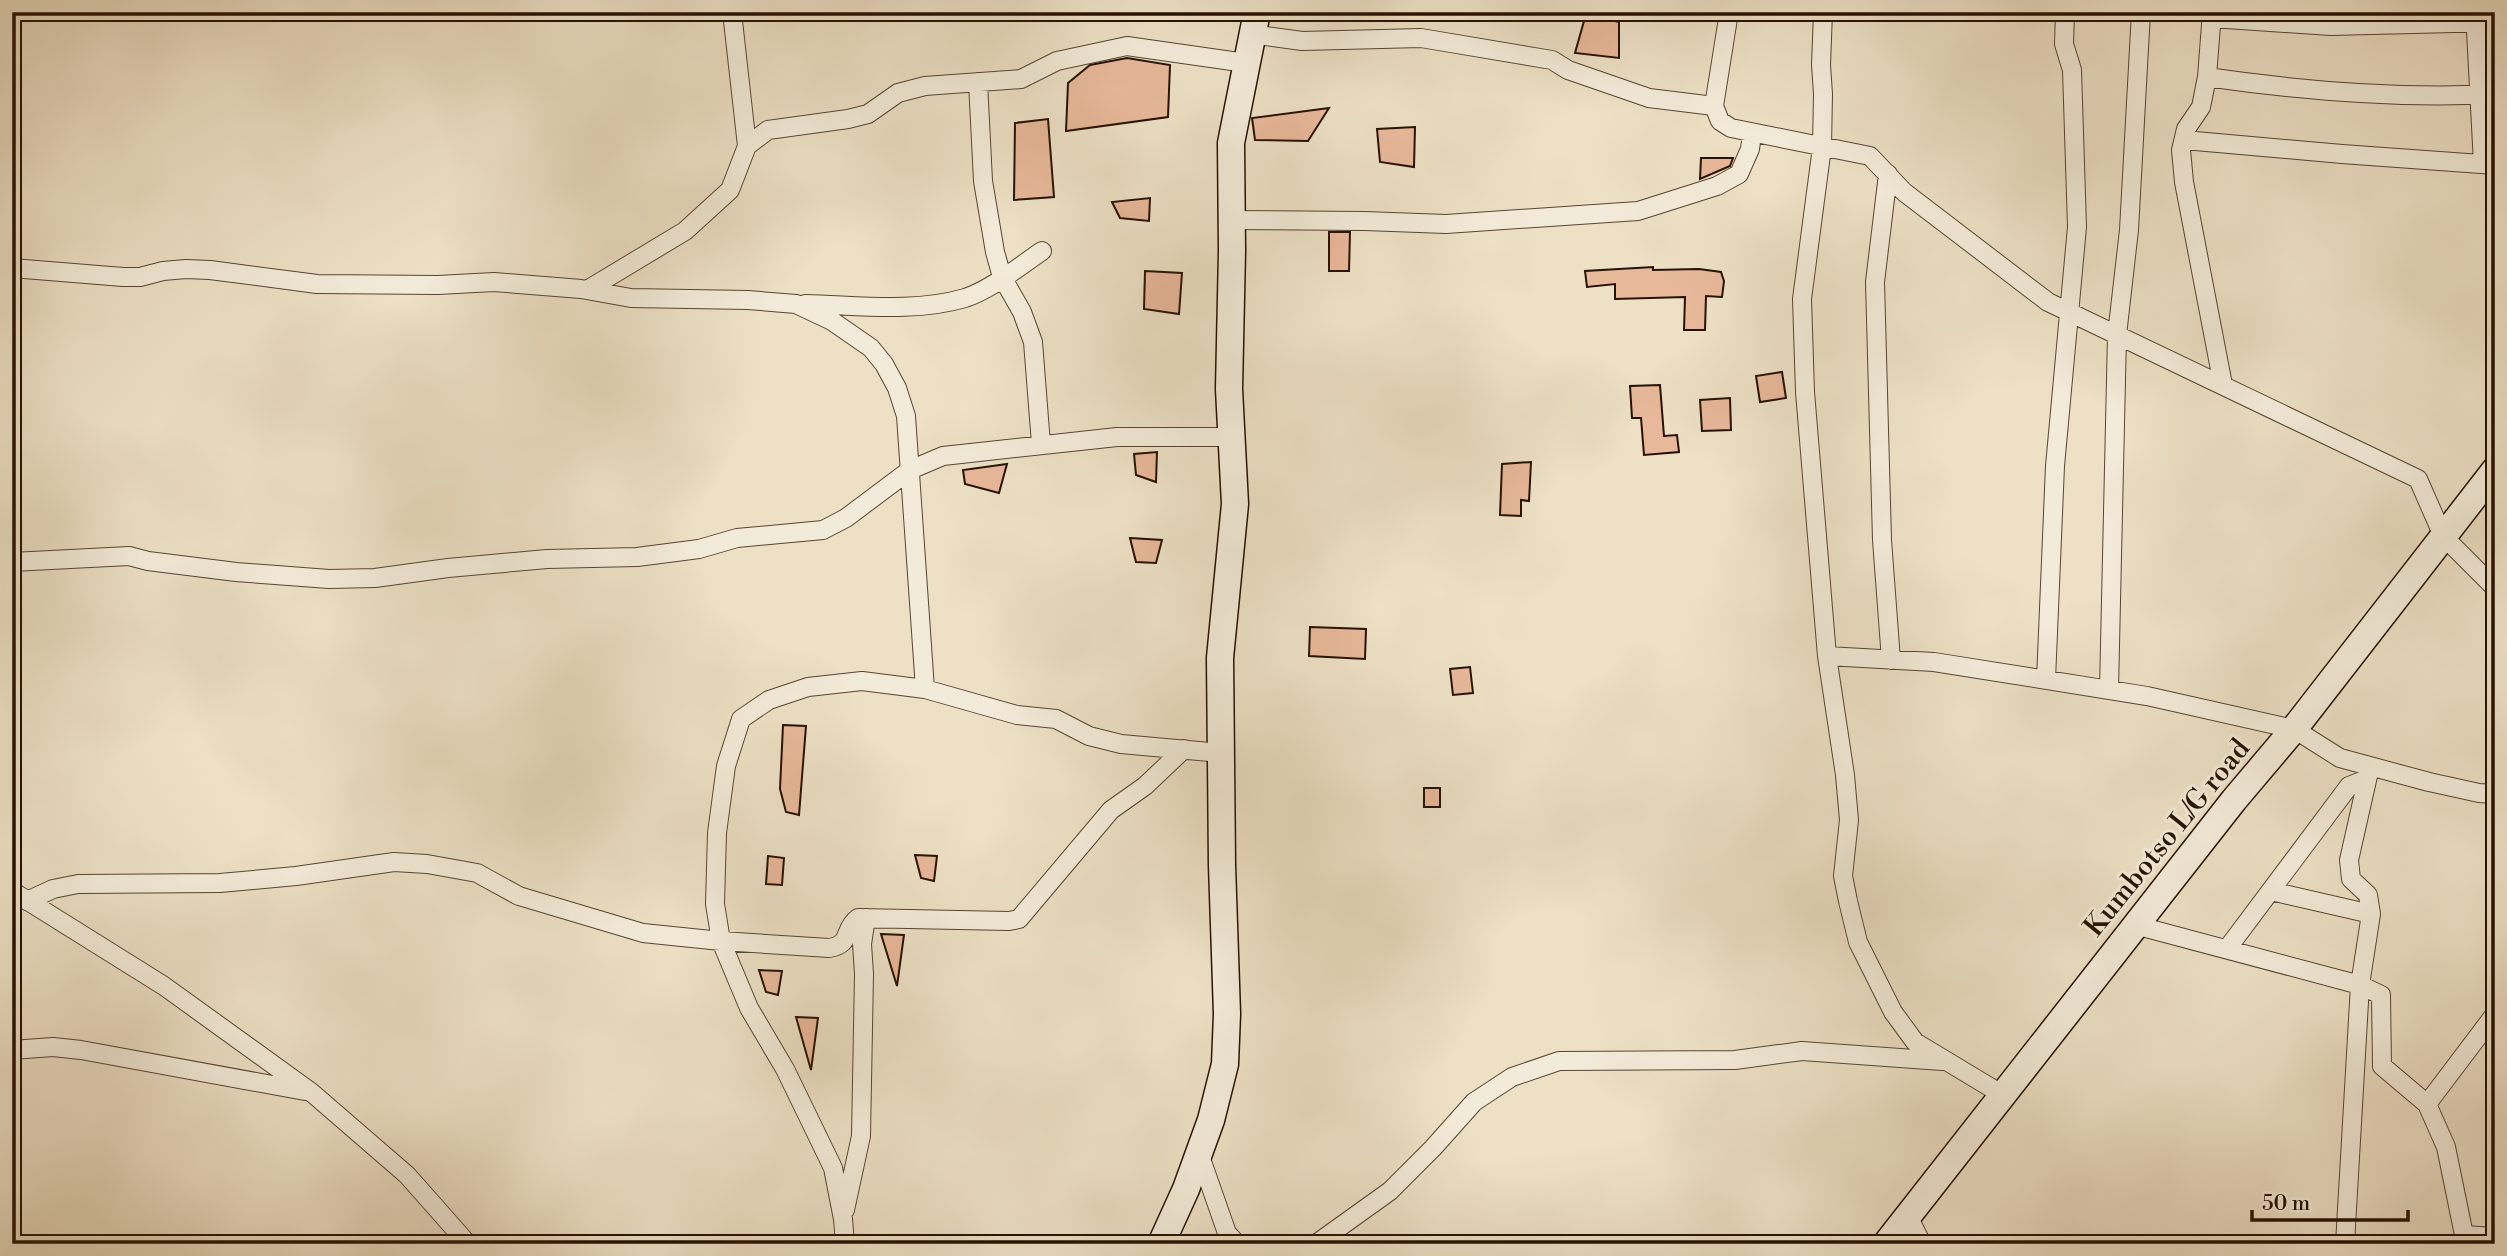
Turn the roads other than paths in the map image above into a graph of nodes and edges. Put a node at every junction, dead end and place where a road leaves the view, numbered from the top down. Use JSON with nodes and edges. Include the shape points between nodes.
{"nodes":[{"id":1,"x":732,"y":12,"type":"edge"},
{"id":2,"x":1728,"y":12,"type":"edge"},
{"id":3,"x":1823,"y":12,"type":"edge"},
{"id":4,"x":2065,"y":12,"type":"edge"},
{"id":5,"x":2141,"y":12,"type":"edge"},
{"id":6,"x":2212,"y":15,"type":"edge"},
{"id":7,"x":2475,"y":17,"type":"edge"},
{"id":8,"x":2495,"y":22,"type":"edge"},
{"id":9,"x":1254,"y":23,"type":"edge"},
{"id":10,"x":1246,"y":63,"type":"junction"},
{"id":11,"x":2207,"y":78,"type":"junction"},
{"id":12,"x":978,"y":82,"type":"junction"},
{"id":13,"x":2488,"y":94,"type":"edge"},
{"id":14,"x":1714,"y":106,"type":"junction"},
{"id":15,"x":1752,"y":134,"type":"junction"},
{"id":16,"x":2184,"y":140,"type":"junction"},
{"id":17,"x":747,"y":146,"type":"junction"},
{"id":18,"x":1822,"y":147,"type":"junction"},
{"id":19,"x":2489,"y":164,"type":"edge"},
{"id":20,"x":1888,"y":174,"type":"junction"},
{"id":21,"x":1232,"y":220,"type":"junction"},
{"id":22,"x":1042,"y":250,"type":"dead end"},
{"id":23,"x":12,"y":268,"type":"edge"},
{"id":24,"x":1002,"y":277,"type":"junction"},
{"id":25,"x":587,"y":290,"type":"junction"},
{"id":26,"x":796,"y":304,"type":"junction"},
{"id":27,"x":2069,"y":312,"type":"junction"},
{"id":28,"x":2117,"y":335,"type":"junction"},
{"id":29,"x":2223,"y":385,"type":"junction"},
{"id":30,"x":1231,"y":437,"type":"junction"},
{"id":31,"x":1041,"y":444,"type":"junction"},
{"id":32,"x":910,"y":470,"type":"junction"},
{"id":33,"x":2495,"y":470,"type":"edge"},
{"id":34,"x":2443,"y":536,"type":"junction"},
{"id":35,"x":12,"y":562,"type":"edge"},
{"id":36,"x":2495,"y":588,"type":"edge"},
{"id":37,"x":1827,"y":656,"type":"junction"},
{"id":38,"x":1891,"y":660,"type":"junction"},
{"id":39,"x":2046,"y":680,"type":"junction"},
{"id":40,"x":925,"y":689,"type":"junction"},
{"id":41,"x":2109,"y":690,"type":"junction"},
{"id":42,"x":2294,"y":729,"type":"junction"},
{"id":43,"x":1184,"y":750,"type":"junction"},
{"id":44,"x":1221,"y":753,"type":"junction"},
{"id":45,"x":2368,"y":773,"type":"junction"},
{"id":46,"x":2495,"y":794,"type":"edge"},
{"id":47,"x":12,"y":891,"type":"edge"},
{"id":48,"x":2271,"y":891,"type":"junction"},
{"id":49,"x":27,"y":901,"type":"junction"},
{"id":50,"x":2371,"y":914,"type":"junction"},
{"id":51,"x":866,"y":918,"type":"junction"},
{"id":52,"x":2135,"y":925,"type":"junction"},
{"id":53,"x":721,"y":941,"type":"junction"},
{"id":54,"x":2227,"y":949,"type":"junction"},
{"id":55,"x":2360,"y":985,"type":"junction"},
{"id":56,"x":2495,"y":1014,"type":"edge"},
{"id":57,"x":12,"y":1050,"type":"edge"},
{"id":58,"x":1946,"y":1062,"type":"junction"},
{"id":59,"x":312,"y":1092,"type":"junction"},
{"id":60,"x":2003,"y":1095,"type":"junction"},
{"id":61,"x":2427,"y":1104,"type":"junction"},
{"id":62,"x":1199,"y":1153,"type":"junction"},
{"id":63,"x":1908,"y":1216,"type":"junction"},
{"id":64,"x":843,"y":1219,"type":"junction"},
{"id":65,"x":2495,"y":1237,"type":"edge"},
{"id":66,"x":468,"y":1244,"type":"edge"},
{"id":67,"x":845,"y":1244,"type":"edge"},
{"id":68,"x":1161,"y":1244,"type":"edge"},
{"id":69,"x":1237,"y":1244,"type":"edge"},
{"id":70,"x":1316,"y":1244,"type":"edge"},
{"id":71,"x":1886,"y":1244,"type":"edge"},
{"id":72,"x":1922,"y":1244,"type":"edge"},
{"id":73,"x":2346,"y":1244,"type":"edge"}],
"edges":[{"from":1,"to":17,"type":"street"},
{"from":2,"to":14,"type":"street"},
{"from":3,"to":18,"type":"street"},
{"from":4,"to":27,"type":"street","via":[[2064,44],[2072,70],[2077,227]]},
{"from":5,"to":28,"type":"street","via":[[2129,230]]},
{"from":6,"to":7,"type":"street","via":[[2331,26]]},
{"from":6,"to":11,"type":"street"},
{"from":7,"to":8,"type":"street"},
{"from":7,"to":13,"type":"street"},
{"from":9,"to":10,"type":"street"},
{"from":9,"to":14,"type":"street","via":[[1302,41],[1421,38],[1552,60],[1649,98]]},
{"from":10,"to":12,"type":"street","via":[[1127,46],[1057,61],[1021,79]]},
{"from":10,"to":21,"type":"street","via":[[1231,143]]},
{"from":11,"to":13,"type":"street","via":[[2377,95]]},
{"from":11,"to":16,"type":"street","via":[[2202,107],[2186,129]]},
{"from":12,"to":17,"type":"street","via":[[916,88],[898,93],[868,114],[768,130]]},
{"from":12,"to":24,"type":"street","via":[[983,181]]},
{"from":13,"to":19,"type":"street"},
{"from":14,"to":15,"type":"street","via":[[1720,121]]},
{"from":15,"to":18,"type":"street"},
{"from":15,"to":21,"type":"street","via":[[1739,174],[1717,186],[1638,211],[1447,224]]},
{"from":16,"to":19,"type":"street"},
{"from":16,"to":29,"type":"street","via":[[2183,182]]},
{"from":17,"to":25,"type":"street","via":[[730,190],[685,231]]},
{"from":18,"to":20,"type":"street","via":[[1870,156]]},
{"from":18,"to":37,"type":"street","via":[[1802,299],[1804,392]]},
{"from":20,"to":27,"type":"street","via":[[2038,294]]},
{"from":20,"to":38,"type":"street","via":[[1875,282],[1881,540]]},
{"from":21,"to":30,"type":"street"},
{"from":22,"to":24,"type":"street"},
{"from":23,"to":25,"type":"street","via":[[123,277],[186,269],[317,284],[494,282]]},
{"from":24,"to":26,"type":"street","via":[[966,297],[913,307]]},
{"from":24,"to":31,"type":"street","via":[[1033,342]]},
{"from":25,"to":26,"type":"street","via":[[631,298]]},
{"from":26,"to":32,"type":"street","via":[[832,321],[871,348],[884,364],[906,416]]},
{"from":27,"to":28,"type":"street"},
{"from":27,"to":39,"type":"street","via":[[2055,466]]},
{"from":28,"to":29,"type":"street"},
{"from":28,"to":41,"type":"street"},
{"from":29,"to":34,"type":"street","via":[[2418,479]]},
{"from":30,"to":31,"type":"street","via":[[1117,437]]},
{"from":30,"to":44,"type":"street","via":[[1235,505],[1220,658]]},
{"from":31,"to":32,"type":"street","via":[[943,456]]},
{"from":32,"to":35,"type":"street","via":[[823,530],[737,538],[699,549],[637,557],[548,559],[329,579],[236,572],[129,556]]},
{"from":32,"to":40,"type":"street"},
{"from":33,"to":34,"type":"street","name":"Kumbotso L/G road"},
{"from":34,"to":36,"type":"street"},
{"from":34,"to":42,"type":"street","name":"Kumbotso L/G road"},
{"from":37,"to":38,"type":"street"},
{"from":37,"to":58,"type":"street","via":[[1846,775],[1849,820],[1843,876],[1858,942],[1893,1012],[1916,1042]]},
{"from":38,"to":39,"type":"street","via":[[1934,662]]},
{"from":39,"to":41,"type":"street"},
{"from":40,"to":43,"type":"street","via":[[1017,715],[1056,719],[1089,736],[1121,744]]},
{"from":40,"to":53,"type":"street","via":[[862,681],[808,687],[769,700],[741,719],[726,766],[717,834],[715,904]]},
{"from":41,"to":42,"type":"street"},
{"from":42,"to":45,"type":"street"},
{"from":42,"to":52,"type":"street","name":"Kumbotso L/G road"},
{"from":43,"to":44,"type":"street"},
{"from":43,"to":51,"type":"street","via":[[1111,810],[1019,919]]},
{"from":44,"to":62,"type":"street","via":[[1225,1064]]},
{"from":45,"to":46,"type":"street"},
{"from":45,"to":48,"type":"street","via":[[2349,786]]},
{"from":45,"to":50,"type":"street","via":[[2349,860],[2351,879],[2368,895]]},
{"from":47,"to":49,"type":"street"},
{"from":48,"to":50,"type":"street"},
{"from":48,"to":54,"type":"street"},
{"from":49,"to":53,"type":"street","via":[[78,884],[220,883],[394,862],[477,873],[519,896],[643,933]]},
{"from":49,"to":59,"type":"street","via":[[164,986]]},
{"from":50,"to":55,"type":"street"},
{"from":51,"to":53,"type":"street","via":[[853,920],[840,946],[828,948]]},
{"from":51,"to":64,"type":"street","via":[[861,1136]]},
{"from":52,"to":54,"type":"street"},
{"from":52,"to":60,"type":"street","name":"Kumbotso L/G road"},
{"from":53,"to":64,"type":"street","via":[[749,1008],[785,1069],[833,1168]]},
{"from":54,"to":55,"type":"street"},
{"from":55,"to":61,"type":"street","via":[[2381,995],[2382,1066]]},
{"from":55,"to":73,"type":"street"},
{"from":56,"to":61,"type":"street"},
{"from":57,"to":59,"type":"street","via":[[81,1049]]},
{"from":58,"to":60,"type":"street"},
{"from":58,"to":70,"type":"street","via":[[1802,1051],[1735,1060],[1559,1061],[1512,1077],[1474,1102],[1390,1191]]},
{"from":59,"to":66,"type":"street","via":[[407,1175]]},
{"from":60,"to":63,"type":"street","name":"Kumbotso L/G road"},
{"from":61,"to":65,"type":"street","via":[[2446,1147],[2463,1235]]},
{"from":62,"to":68,"type":"street"},
{"from":62,"to":69,"type":"street","via":[[1227,1233]]},
{"from":63,"to":71,"type":"street","name":"Kumbotso L/G road"},
{"from":63,"to":72,"type":"street"},
{"from":64,"to":67,"type":"street"}]}
